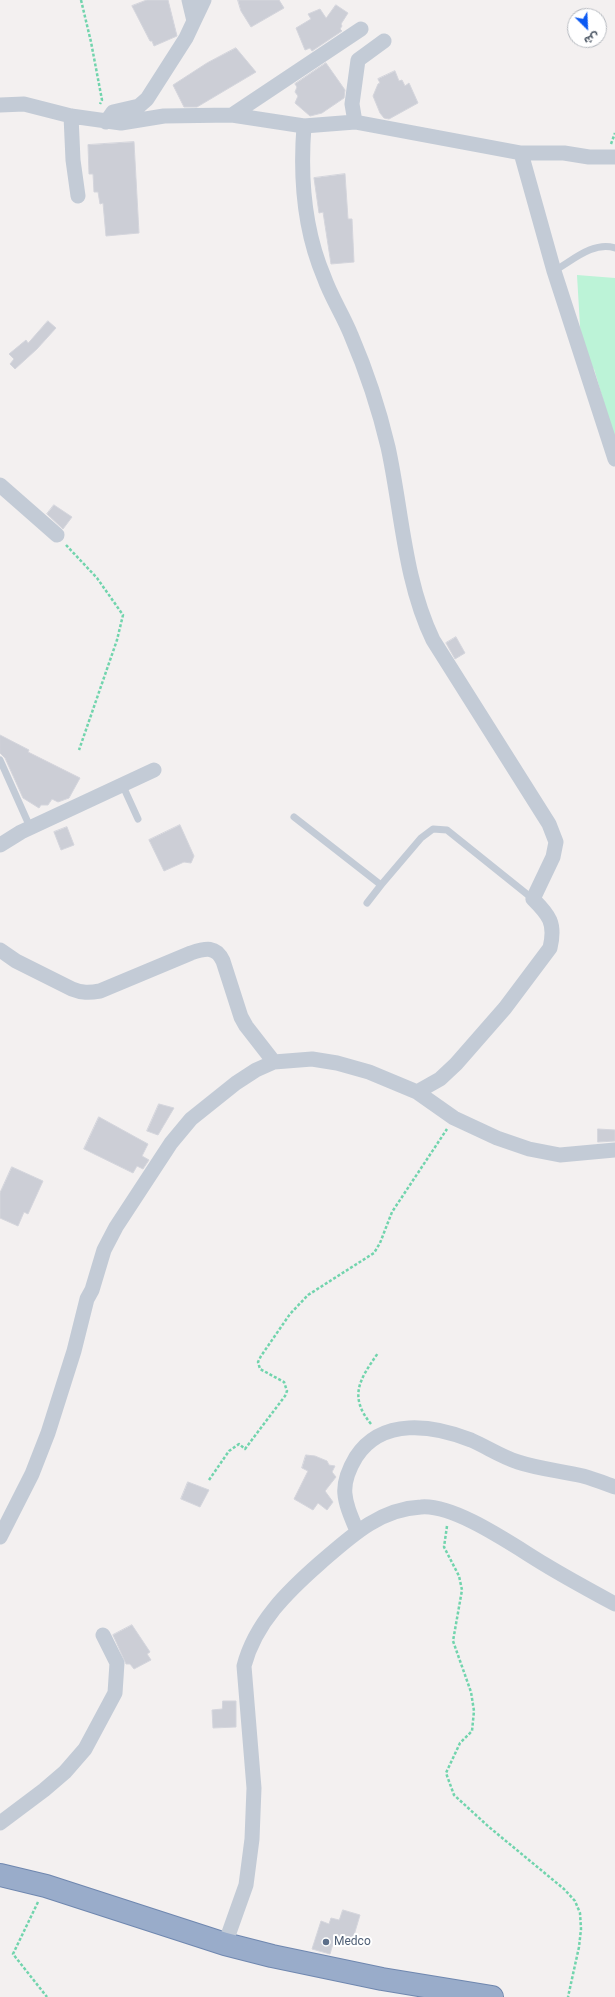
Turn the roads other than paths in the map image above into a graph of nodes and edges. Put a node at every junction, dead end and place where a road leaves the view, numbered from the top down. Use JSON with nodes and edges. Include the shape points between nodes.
{"nodes":[{"id":1,"x":189,"y":0,"type":"edge"},
{"id":2,"x":204,"y":0,"type":"edge"},
{"id":3,"x":194,"y":21,"type":"junction"},
{"id":4,"x":361,"y":29,"type":"dead end"},
{"id":5,"x":384,"y":41,"type":"dead end"},
{"id":6,"x":0,"y":104,"type":"edge"},
{"id":7,"x":232,"y":115,"type":"junction"},
{"id":8,"x":71,"y":116,"type":"junction"},
{"id":9,"x":101,"y":121,"type":"junction"},
{"id":10,"x":355,"y":122,"type":"junction"},
{"id":11,"x":304,"y":126,"type":"junction"},
{"id":12,"x":521,"y":153,"type":"junction"},
{"id":13,"x":615,"y":157,"type":"edge"},
{"id":14,"x":78,"y":196,"type":"dead end"},
{"id":15,"x":615,"y":248,"type":"edge"},
{"id":16,"x":554,"y":271,"type":"junction"},
{"id":17,"x":615,"y":459,"type":"edge"},
{"id":18,"x":0,"y":485,"type":"edge"},
{"id":19,"x":57,"y":535,"type":"road end"},
{"id":20,"x":0,"y":760,"type":"edge"},
{"id":21,"x":154,"y":770,"type":"dead end"},
{"id":22,"x":122,"y":784,"type":"junction"},
{"id":23,"x":294,"y":817,"type":"dead end"},
{"id":24,"x":138,"y":820,"type":"dead end"},
{"id":25,"x":30,"y":828,"type":"junction"},
{"id":26,"x":0,"y":845,"type":"edge"},
{"id":27,"x":381,"y":885,"type":"junction"},
{"id":28,"x":533,"y":898,"type":"junction"},
{"id":29,"x":367,"y":903,"type":"dead end"},
{"id":30,"x":0,"y":950,"type":"edge"},
{"id":31,"x":274,"y":1062,"type":"junction"},
{"id":32,"x":417,"y":1092,"type":"junction"},
{"id":33,"x":615,"y":1150,"type":"edge"},
{"id":34,"x":615,"y":1487,"type":"edge"},
{"id":35,"x":358,"y":1531,"type":"junction"},
{"id":36,"x":0,"y":1537,"type":"edge"},
{"id":37,"x":615,"y":1604,"type":"edge"},
{"id":38,"x":103,"y":1635,"type":"dead end"},
{"id":39,"x":0,"y":1823,"type":"edge"},
{"id":40,"x":0,"y":1875,"type":"edge"},
{"id":41,"x":225,"y":1944,"type":"junction"},
{"id":42,"x":492,"y":1997,"type":"edge"}],
"edges":[{"from":1,"to":3,"type":"street"},
{"from":2,"to":3,"type":"street"},
{"from":3,"to":9,"type":"street","via":[[147,99],[139,106],[113,112]]},
{"from":4,"to":7,"type":"street"},
{"from":5,"to":10,"type":"street","via":[[358,60],[352,104]]},
{"from":6,"to":8,"type":"street","via":[[24,104]]},
{"from":7,"to":9,"type":"street","via":[[164,116],[121,123]]},
{"from":7,"to":11,"type":"street"},
{"from":8,"to":9,"type":"street"},
{"from":8,"to":14,"type":"street"},
{"from":10,"to":11,"type":"street"},
{"from":10,"to":12,"type":"street"},
{"from":11,"to":28,"type":"street","via":[[302,169],[312,241],[323,277],[351,334],[388,446],[414,592],[422,618],[433,640],[549,824],[556,842],[553,857]]},
{"from":12,"to":13,"type":"street"},
{"from":12,"to":16,"type":"street"},
{"from":15,"to":16,"type":"lane","via":[[609,246],[590,249]]},
{"from":16,"to":17,"type":"street"},
{"from":18,"to":19,"type":"street"},
{"from":20,"to":25,"type":"lane"},
{"from":21,"to":22,"type":"street"},
{"from":22,"to":24,"type":"lane"},
{"from":22,"to":25,"type":"street"},
{"from":23,"to":27,"type":"lane"},
{"from":25,"to":26,"type":"street"},
{"from":27,"to":28,"type":"lane","via":[[421,838],[433,829],[447,830]]},
{"from":27,"to":29,"type":"lane"},
{"from":28,"to":32,"type":"street","via":[[548,914],[553,938],[550,948],[505,1008],[456,1064],[440,1079]]},
{"from":30,"to":31,"type":"street","via":[[16,961],[72,989],[90,993],[191,953],[203,949],[215,950],[223,961],[241,1017]]},
{"from":31,"to":32,"type":"street","via":[[312,1059],[337,1063],[369,1072]]},
{"from":31,"to":36,"type":"street","via":[[236,1083],[191,1119],[171,1144],[116,1226],[104,1250],[87,1299],[74,1351],[48,1432],[32,1474]]},
{"from":32,"to":33,"type":"street","via":[[454,1118],[497,1138],[546,1153],[560,1155]]},
{"from":34,"to":35,"type":"street","via":[[584,1476],[517,1462],[470,1440],[444,1432],[420,1427],[379,1434],[358,1454],[349,1468],[344,1484],[346,1500]]},
{"from":35,"to":37,"type":"street","via":[[380,1517],[405,1509],[438,1507],[499,1538]]},
{"from":35,"to":41,"type":"street","via":[[291,1588],[266,1619],[248,1650],[244,1666],[254,1788],[252,1839],[246,1885]]},
{"from":38,"to":39,"type":"street","via":[[117,1663],[115,1693],[85,1749],[65,1772]]},
{"from":40,"to":41,"type":"highway","via":[[46,1886]]},
{"from":41,"to":42,"type":"highway","via":[[382,1979]]}]}
